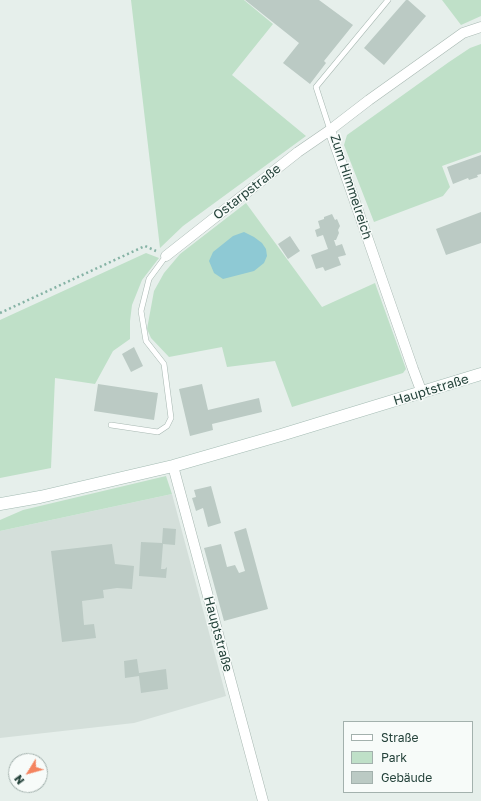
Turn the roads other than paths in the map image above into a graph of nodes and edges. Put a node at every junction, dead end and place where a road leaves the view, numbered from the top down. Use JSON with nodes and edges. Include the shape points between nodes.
{"nodes":[{"id":1,"x":388,"y":0,"type":"edge"},
{"id":2,"x":481,"y":27,"type":"edge"},
{"id":3,"x":330,"y":130,"type":"junction"},
{"id":4,"x":166,"y":256,"type":"joint"},
{"id":5,"x":481,"y":374,"type":"edge"},
{"id":6,"x":422,"y":393,"type":"junction"},
{"id":7,"x":111,"y":425,"type":"dead end"},
{"id":8,"x":173,"y":466,"type":"junction"},
{"id":9,"x":0,"y":504,"type":"edge"},
{"id":10,"x":263,"y":801,"type":"edge"}],
"edges":[{"from":1,"to":3,"type":"lane","via":[[316,87]]},
{"from":2,"to":3,"type":"street","name":"Zum Himmelreich","via":[[463,33]]},
{"from":3,"to":4,"type":"street","name":"Ostarpstraße","via":[[298,152]]},
{"from":3,"to":6,"type":"street","name":"Zum Himmelreich"},
{"from":4,"to":7,"type":"lane","via":[[149,280],[142,311],[146,341],[164,364],[171,418],[167,426],[158,432]]},
{"from":5,"to":6,"type":"main road","name":"Hauptstraße"},
{"from":6,"to":8,"type":"main road","name":"Hauptstraße"},
{"from":8,"to":9,"type":"main road","name":"Hauptstraße"},
{"from":8,"to":10,"type":"street","name":"Hauptstraße"}]}
